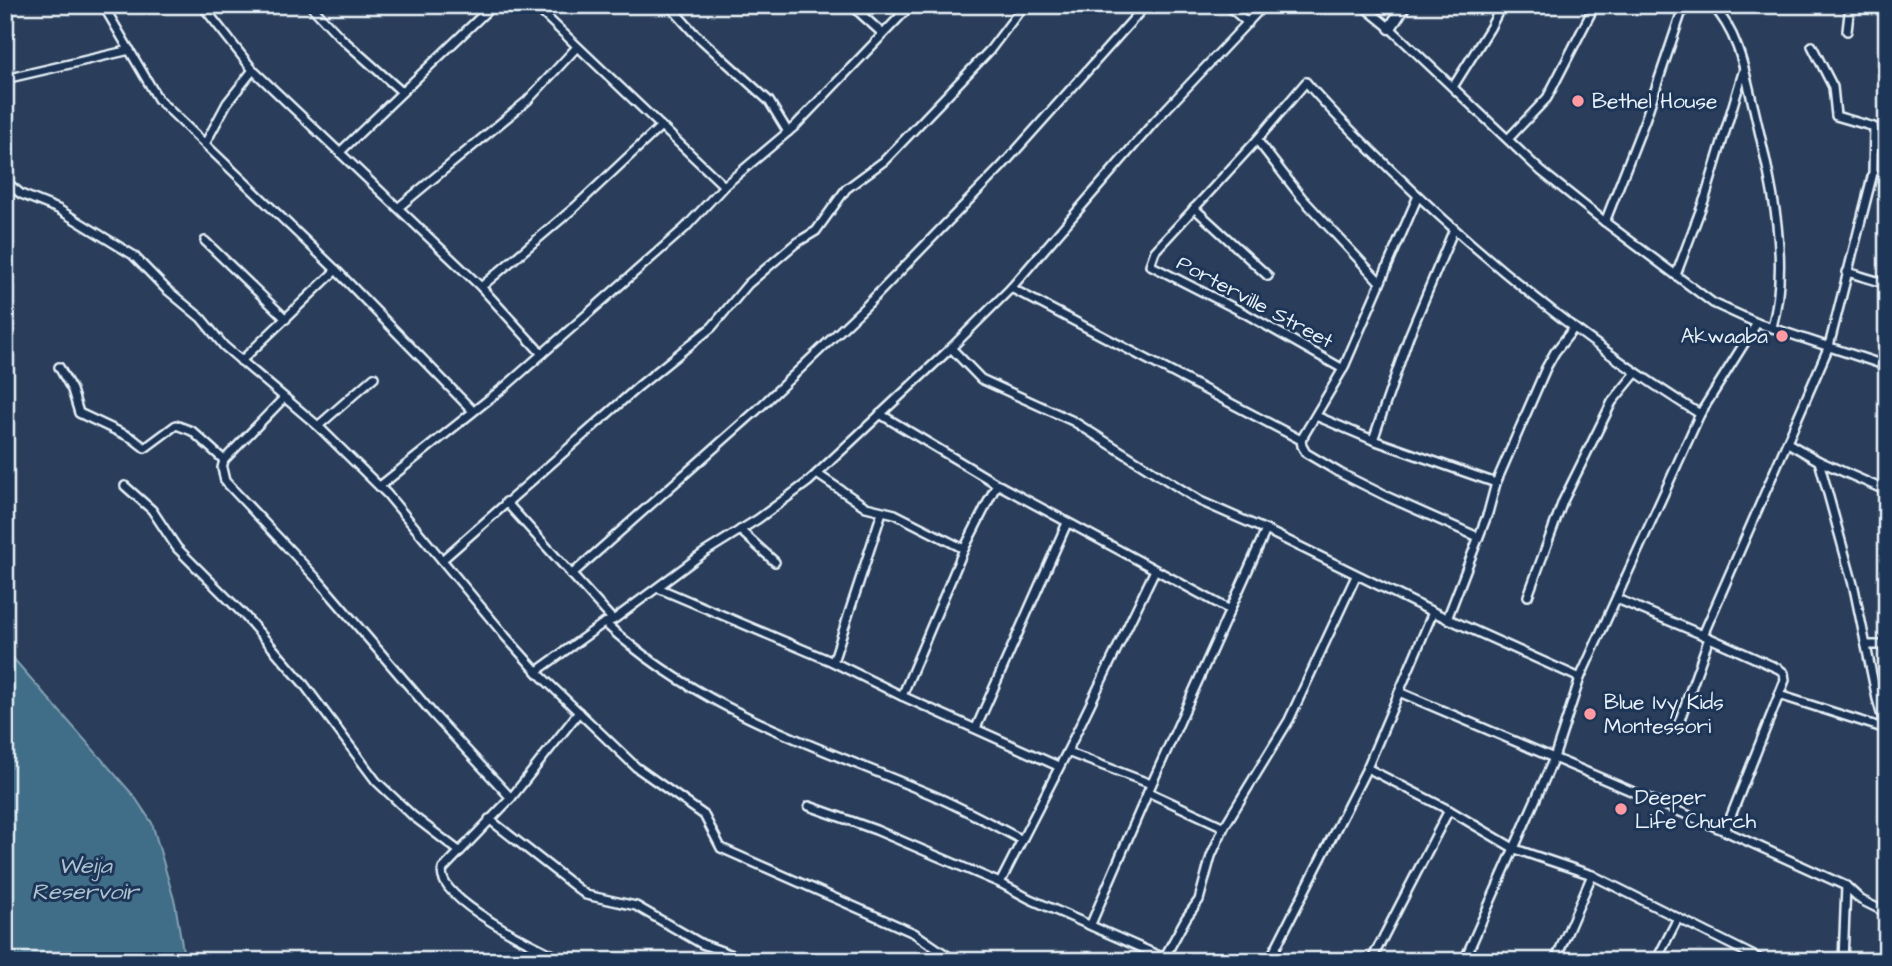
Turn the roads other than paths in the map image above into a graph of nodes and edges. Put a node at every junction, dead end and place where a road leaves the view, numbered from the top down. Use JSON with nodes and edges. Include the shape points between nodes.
{"nodes":[{"id":1,"x":103,"y":5,"type":"edge"},
{"id":2,"x":202,"y":5,"type":"edge"},
{"id":3,"x":310,"y":5,"type":"edge"},
{"id":4,"x":493,"y":5,"type":"edge"},
{"id":5,"x":534,"y":5,"type":"edge"},
{"id":6,"x":669,"y":5,"type":"edge"},
{"id":7,"x":851,"y":5,"type":"edge"},
{"id":8,"x":911,"y":5,"type":"edge"},
{"id":9,"x":1024,"y":5,"type":"edge"},
{"id":10,"x":1146,"y":5,"type":"edge"},
{"id":11,"x":1227,"y":5,"type":"edge"},
{"id":12,"x":1264,"y":5,"type":"edge"},
{"id":13,"x":1362,"y":5,"type":"edge"},
{"id":14,"x":1405,"y":5,"type":"edge"},
{"id":15,"x":1502,"y":5,"type":"edge"},
{"id":16,"x":1595,"y":5,"type":"edge"},
{"id":17,"x":1684,"y":5,"type":"edge"},
{"id":18,"x":1713,"y":5,"type":"edge"},
{"id":19,"x":1850,"y":5,"type":"edge"},
{"id":20,"x":1248,"y":23,"type":"junction"},
{"id":21,"x":1390,"y":28,"type":"junction"},
{"id":22,"x":1847,"y":31,"type":"dead end"},
{"id":23,"x":882,"y":33,"type":"junction"},
{"id":24,"x":1812,"y":46,"type":"dead end"},
{"id":25,"x":577,"y":47,"type":"junction"},
{"id":26,"x":130,"y":50,"type":"junction"},
{"id":27,"x":1744,"y":69,"type":"junction"},
{"id":28,"x":253,"y":70,"type":"junction"},
{"id":29,"x":5,"y":79,"type":"edge"},
{"id":30,"x":1453,"y":87,"type":"junction"},
{"id":31,"x":402,"y":92,"type":"junction"},
{"id":32,"x":661,"y":127,"type":"junction"},
{"id":33,"x":788,"y":132,"type":"junction"},
{"id":34,"x":1508,"y":139,"type":"junction"},
{"id":35,"x":1257,"y":140,"type":"junction"},
{"id":36,"x":205,"y":144,"type":"junction"},
{"id":37,"x":341,"y":151,"type":"junction"},
{"id":38,"x":5,"y":181,"type":"edge"},
{"id":39,"x":724,"y":186,"type":"junction"},
{"id":40,"x":1418,"y":196,"type":"junction"},
{"id":41,"x":399,"y":207,"type":"junction"},
{"id":42,"x":1194,"y":208,"type":"junction"},
{"id":43,"x":1605,"y":222,"type":"junction"},
{"id":44,"x":1454,"y":229,"type":"junction"},
{"id":45,"x":205,"y":241,"type":"dead end"},
{"id":46,"x":336,"y":270,"type":"junction"},
{"id":47,"x":1847,"y":272,"type":"junction"},
{"id":48,"x":1676,"y":275,"type":"junction"},
{"id":49,"x":1268,"y":276,"type":"dead end"},
{"id":50,"x":1379,"y":281,"type":"junction"},
{"id":51,"x":1887,"y":284,"type":"edge"},
{"id":52,"x":481,"y":287,"type":"junction"},
{"id":53,"x":1011,"y":288,"type":"junction"},
{"id":54,"x":286,"y":319,"type":"junction"},
{"id":55,"x":1757,"y":323,"type":"junction"},
{"id":56,"x":1772,"y":327,"type":"junction"},
{"id":57,"x":1574,"y":328,"type":"junction"},
{"id":58,"x":1829,"y":346,"type":"junction"},
{"id":59,"x":951,"y":348,"type":"junction"},
{"id":60,"x":542,"y":354,"type":"junction"},
{"id":61,"x":241,"y":361,"type":"junction"},
{"id":62,"x":1887,"y":366,"type":"edge"},
{"id":63,"x":59,"y":367,"type":"dead end"},
{"id":64,"x":1343,"y":369,"type":"junction"},
{"id":65,"x":1634,"y":373,"type":"junction"},
{"id":66,"x":374,"y":377,"type":"dead end"},
{"id":67,"x":284,"y":398,"type":"junction"},
{"id":68,"x":473,"y":411,"type":"junction"},
{"id":69,"x":880,"y":414,"type":"junction"},
{"id":70,"x":1700,"y":414,"type":"junction"},
{"id":71,"x":1315,"y":416,"type":"junction"},
{"id":72,"x":318,"y":426,"type":"junction"},
{"id":73,"x":1301,"y":440,"type":"junction"},
{"id":74,"x":1373,"y":440,"type":"junction"},
{"id":75,"x":1788,"y":443,"type":"junction"},
{"id":76,"x":225,"y":460,"type":"junction"},
{"id":77,"x":1819,"y":461,"type":"junction"},
{"id":78,"x":817,"y":474,"type":"junction"},
{"id":79,"x":1496,"y":483,"type":"junction"},
{"id":80,"x":997,"y":484,"type":"junction"},
{"id":81,"x":125,"y":485,"type":"dead end"},
{"id":82,"x":380,"y":486,"type":"junction"},
{"id":83,"x":1887,"y":491,"type":"edge"},
{"id":84,"x":506,"y":502,"type":"junction"},
{"id":85,"x":882,"y":512,"type":"junction"},
{"id":86,"x":1067,"y":523,"type":"junction"},
{"id":87,"x":740,"y":530,"type":"junction"},
{"id":88,"x":1266,"y":530,"type":"junction"},
{"id":89,"x":1478,"y":537,"type":"junction"},
{"id":90,"x":964,"y":549,"type":"junction"},
{"id":91,"x":442,"y":560,"type":"junction"},
{"id":92,"x":775,"y":562,"type":"dead end"},
{"id":93,"x":1155,"y":570,"type":"junction"},
{"id":94,"x":571,"y":575,"type":"junction"},
{"id":95,"x":1356,"y":576,"type":"junction"},
{"id":96,"x":658,"y":588,"type":"junction"},
{"id":97,"x":1528,"y":596,"type":"dead end"},
{"id":98,"x":1618,"y":599,"type":"junction"},
{"id":99,"x":1230,"y":610,"type":"junction"},
{"id":100,"x":1433,"y":612,"type":"junction"},
{"id":101,"x":1447,"y":619,"type":"junction"},
{"id":102,"x":609,"y":622,"type":"junction"},
{"id":103,"x":1706,"y":637,"type":"junction"},
{"id":104,"x":1866,"y":645,"type":"junction"},
{"id":105,"x":1887,"y":645,"type":"edge"},
{"id":106,"x":833,"y":662,"type":"junction"},
{"id":107,"x":537,"y":671,"type":"junction"},
{"id":108,"x":1580,"y":678,"type":"junction"},
{"id":109,"x":1399,"y":692,"type":"junction"},
{"id":110,"x":1779,"y":695,"type":"junction"},
{"id":111,"x":902,"y":696,"type":"junction"},
{"id":112,"x":579,"y":712,"type":"junction"},
{"id":113,"x":976,"y":728,"type":"junction"},
{"id":114,"x":1678,"y":728,"type":"dead end"},
{"id":115,"x":1886,"y":731,"type":"edge"},
{"id":116,"x":1067,"y":752,"type":"junction"},
{"id":117,"x":1553,"y":758,"type":"junction"},
{"id":118,"x":1058,"y":766,"type":"junction"},
{"id":119,"x":1367,"y":768,"type":"junction"},
{"id":120,"x":1150,"y":788,"type":"junction"},
{"id":121,"x":511,"y":798,"type":"junction"},
{"id":122,"x":809,"y":806,"type":"dead end"},
{"id":123,"x":1449,"y":810,"type":"junction"},
{"id":124,"x":489,"y":819,"type":"junction"},
{"id":125,"x":1224,"y":827,"type":"junction"},
{"id":126,"x":1726,"y":831,"type":"junction"},
{"id":127,"x":1022,"y":840,"type":"junction"},
{"id":128,"x":1515,"y":849,"type":"junction"},
{"id":129,"x":460,"y":850,"type":"junction"},
{"id":130,"x":1592,"y":875,"type":"junction"},
{"id":131,"x":1000,"y":883,"type":"junction"},
{"id":132,"x":1846,"y":886,"type":"junction"},
{"id":133,"x":1887,"y":913,"type":"edge"},
{"id":134,"x":1678,"y":918,"type":"junction"},
{"id":135,"x":1091,"y":924,"type":"junction"},
{"id":136,"x":1750,"y":958,"type":"edge"},
{"id":137,"x":1166,"y":960,"type":"edge"},
{"id":138,"x":566,"y":961,"type":"edge"},
{"id":139,"x":749,"y":961,"type":"edge"},
{"id":140,"x":955,"y":961,"type":"edge"},
{"id":141,"x":1269,"y":961,"type":"edge"},
{"id":142,"x":1371,"y":961,"type":"edge"},
{"id":143,"x":1464,"y":961,"type":"edge"},
{"id":144,"x":1555,"y":961,"type":"edge"},
{"id":145,"x":1656,"y":961,"type":"edge"},
{"id":146,"x":1764,"y":961,"type":"edge"},
{"id":147,"x":1843,"y":961,"type":"edge"}],
"edges":[{"from":1,"to":26,"type":"street"},
{"from":2,"to":28,"type":"street"},
{"from":3,"to":31,"type":"street"},
{"from":4,"to":31,"type":"street"},
{"from":5,"to":25,"type":"street"},
{"from":6,"to":33,"type":"street","via":[[769,101]]},
{"from":7,"to":23,"type":"street"},
{"from":8,"to":23,"type":"street"},
{"from":9,"to":84,"type":"street","via":[[990,50],[884,161],[846,189],[816,231],[748,284],[712,327]]},
{"from":10,"to":94,"type":"street","via":[[1002,166],[868,304],[756,411]]},
{"from":11,"to":20,"type":"street"},
{"from":12,"to":20,"type":"street"},
{"from":13,"to":21,"type":"street"},
{"from":14,"to":21,"type":"street"},
{"from":15,"to":30,"type":"street"},
{"from":16,"to":34,"type":"street","via":[[1547,98]]},
{"from":17,"to":43,"type":"street"},
{"from":18,"to":27,"type":"street","via":[[1731,29]]},
{"from":19,"to":22,"type":"street"},
{"from":20,"to":53,"type":"street","via":[[1155,121]]},
{"from":21,"to":30,"type":"street"},
{"from":23,"to":33,"type":"street"},
{"from":24,"to":47,"type":"street","via":[[1833,87],[1836,116],[1874,127],[1873,173]]},
{"from":25,"to":32,"type":"street"},
{"from":25,"to":41,"type":"street","via":[[527,101]]},
{"from":26,"to":29,"type":"street"},
{"from":26,"to":36,"type":"street","via":[[158,99]]},
{"from":27,"to":48,"type":"street"},
{"from":27,"to":56,"type":"street","via":[[1773,189],[1779,304]]},
{"from":28,"to":36,"type":"street","via":[[227,103]]},
{"from":28,"to":37,"type":"street"},
{"from":30,"to":34,"type":"street"},
{"from":31,"to":37,"type":"street"},
{"from":32,"to":39,"type":"street"},
{"from":32,"to":52,"type":"street"},
{"from":33,"to":39,"type":"street"},
{"from":34,"to":43,"type":"street"},
{"from":35,"to":40,"type":"street","via":[[1306,82]]},
{"from":35,"to":42,"type":"street"},
{"from":35,"to":50,"type":"street","via":[[1302,198]]},
{"from":36,"to":46,"type":"street"},
{"from":37,"to":41,"type":"street"},
{"from":38,"to":61,"type":"street","via":[[133,255]]},
{"from":39,"to":60,"type":"street","via":[[685,228]]},
{"from":40,"to":44,"type":"street"},
{"from":40,"to":50,"type":"street"},
{"from":41,"to":52,"type":"street"},
{"from":42,"to":49,"type":"street"},
{"from":42,"to":64,"type":"street","name":"Porterville Street","via":[[1155,251],[1150,265]]},
{"from":43,"to":48,"type":"street"},
{"from":44,"to":57,"type":"street"},
{"from":44,"to":74,"type":"street","via":[[1409,336]]},
{"from":45,"to":54,"type":"street"},
{"from":46,"to":54,"type":"street"},
{"from":46,"to":68,"type":"street"},
{"from":47,"to":51,"type":"street"},
{"from":47,"to":58,"type":"street"},
{"from":48,"to":55,"type":"street","via":[[1713,303]]},
{"from":50,"to":64,"type":"street"},
{"from":52,"to":60,"type":"street"},
{"from":53,"to":59,"type":"street"},
{"from":53,"to":73,"type":"street"},
{"from":54,"to":61,"type":"street"},
{"from":55,"to":56,"type":"street"},
{"from":55,"to":70,"type":"street"},
{"from":56,"to":58,"type":"street"},
{"from":57,"to":65,"type":"street"},
{"from":57,"to":79,"type":"street","via":[[1546,368]]},
{"from":58,"to":62,"type":"street"},
{"from":58,"to":75,"type":"street"},
{"from":59,"to":69,"type":"street"},
{"from":59,"to":88,"type":"street","via":[[981,379],[1073,421],[1200,501]]},
{"from":60,"to":68,"type":"street"},
{"from":61,"to":67,"type":"street"},
{"from":63,"to":76,"type":"street","via":[[79,413],[145,447],[176,425],[192,431]]},
{"from":64,"to":71,"type":"street"},
{"from":65,"to":70,"type":"street"},
{"from":65,"to":97,"type":"street","via":[[1612,402],[1563,501]]},
{"from":66,"to":72,"type":"street"},
{"from":67,"to":72,"type":"street"},
{"from":67,"to":76,"type":"street"},
{"from":68,"to":82,"type":"street"},
{"from":69,"to":78,"type":"street"},
{"from":69,"to":80,"type":"street"},
{"from":70,"to":98,"type":"street"},
{"from":71,"to":73,"type":"street"},
{"from":71,"to":74,"type":"street"},
{"from":72,"to":82,"type":"street"},
{"from":73,"to":89,"type":"street","via":[[1306,453],[1340,473]]},
{"from":74,"to":79,"type":"street"},
{"from":75,"to":77,"type":"street"},
{"from":75,"to":103,"type":"street"},
{"from":76,"to":121,"type":"street","via":[[223,474],[228,485]]},
{"from":77,"to":83,"type":"street"},
{"from":77,"to":104,"type":"street"},
{"from":78,"to":85,"type":"street","via":[[860,504]]},
{"from":78,"to":87,"type":"street"},
{"from":79,"to":89,"type":"street"},
{"from":80,"to":86,"type":"street"},
{"from":80,"to":90,"type":"street"},
{"from":81,"to":129,"type":"street","via":[[303,683],[376,781],[413,816]]},
{"from":82,"to":91,"type":"street"},
{"from":84,"to":91,"type":"street"},
{"from":84,"to":94,"type":"street"},
{"from":85,"to":90,"type":"street","via":[[895,514]]},
{"from":85,"to":106,"type":"street"},
{"from":86,"to":93,"type":"street"},
{"from":86,"to":113,"type":"street"},
{"from":87,"to":92,"type":"street"},
{"from":87,"to":96,"type":"street"},
{"from":88,"to":95,"type":"street"},
{"from":88,"to":99,"type":"street"},
{"from":89,"to":101,"type":"street"},
{"from":90,"to":111,"type":"street"},
{"from":91,"to":107,"type":"street"},
{"from":93,"to":99,"type":"street"},
{"from":93,"to":116,"type":"street"},
{"from":94,"to":102,"type":"street"},
{"from":95,"to":100,"type":"street"},
{"from":95,"to":125,"type":"street","via":[[1289,720]]},
{"from":96,"to":102,"type":"street"},
{"from":96,"to":106,"type":"street"},
{"from":98,"to":103,"type":"street"},
{"from":98,"to":108,"type":"street"},
{"from":99,"to":120,"type":"street"},
{"from":100,"to":101,"type":"street"},
{"from":100,"to":109,"type":"street"},
{"from":101,"to":108,"type":"street"},
{"from":102,"to":107,"type":"street"},
{"from":102,"to":127,"type":"street","via":[[650,662],[710,698]]},
{"from":103,"to":110,"type":"street","via":[[1779,669],[1785,680]]},
{"from":103,"to":114,"type":"street"},
{"from":104,"to":105,"type":"street"},
{"from":104,"to":115,"type":"street"},
{"from":106,"to":111,"type":"street"},
{"from":107,"to":112,"type":"street"},
{"from":108,"to":117,"type":"street"},
{"from":109,"to":117,"type":"street"},
{"from":109,"to":119,"type":"street"},
{"from":110,"to":115,"type":"street"},
{"from":110,"to":126,"type":"street"},
{"from":111,"to":113,"type":"street"},
{"from":112,"to":121,"type":"street"},
{"from":112,"to":140,"type":"street","via":[[645,774],[704,815],[721,848],[914,933]]},
{"from":113,"to":118,"type":"street"},
{"from":116,"to":118,"type":"street"},
{"from":116,"to":120,"type":"street"},
{"from":117,"to":126,"type":"street"},
{"from":117,"to":128,"type":"street"},
{"from":118,"to":127,"type":"street"},
{"from":119,"to":123,"type":"street"},
{"from":119,"to":141,"type":"street"},
{"from":120,"to":125,"type":"street"},
{"from":120,"to":135,"type":"street"},
{"from":121,"to":124,"type":"street"},
{"from":122,"to":131,"type":"street"},
{"from":123,"to":128,"type":"street"},
{"from":123,"to":142,"type":"street"},
{"from":124,"to":129,"type":"street"},
{"from":124,"to":139,"type":"street","via":[[586,895],[636,905],[702,944]]},
{"from":125,"to":137,"type":"street","via":[[1199,900]]},
{"from":126,"to":132,"type":"street"},
{"from":127,"to":131,"type":"street"},
{"from":128,"to":130,"type":"street"},
{"from":128,"to":143,"type":"street"},
{"from":129,"to":138,"type":"street","via":[[441,872],[449,889],[514,936]]},
{"from":130,"to":134,"type":"street"},
{"from":130,"to":144,"type":"street"},
{"from":131,"to":135,"type":"street"},
{"from":132,"to":133,"type":"street"},
{"from":132,"to":147,"type":"street"},
{"from":134,"to":136,"type":"street"},
{"from":134,"to":145,"type":"street"},
{"from":135,"to":137,"type":"street"},
{"from":136,"to":146,"type":"street"}]}
